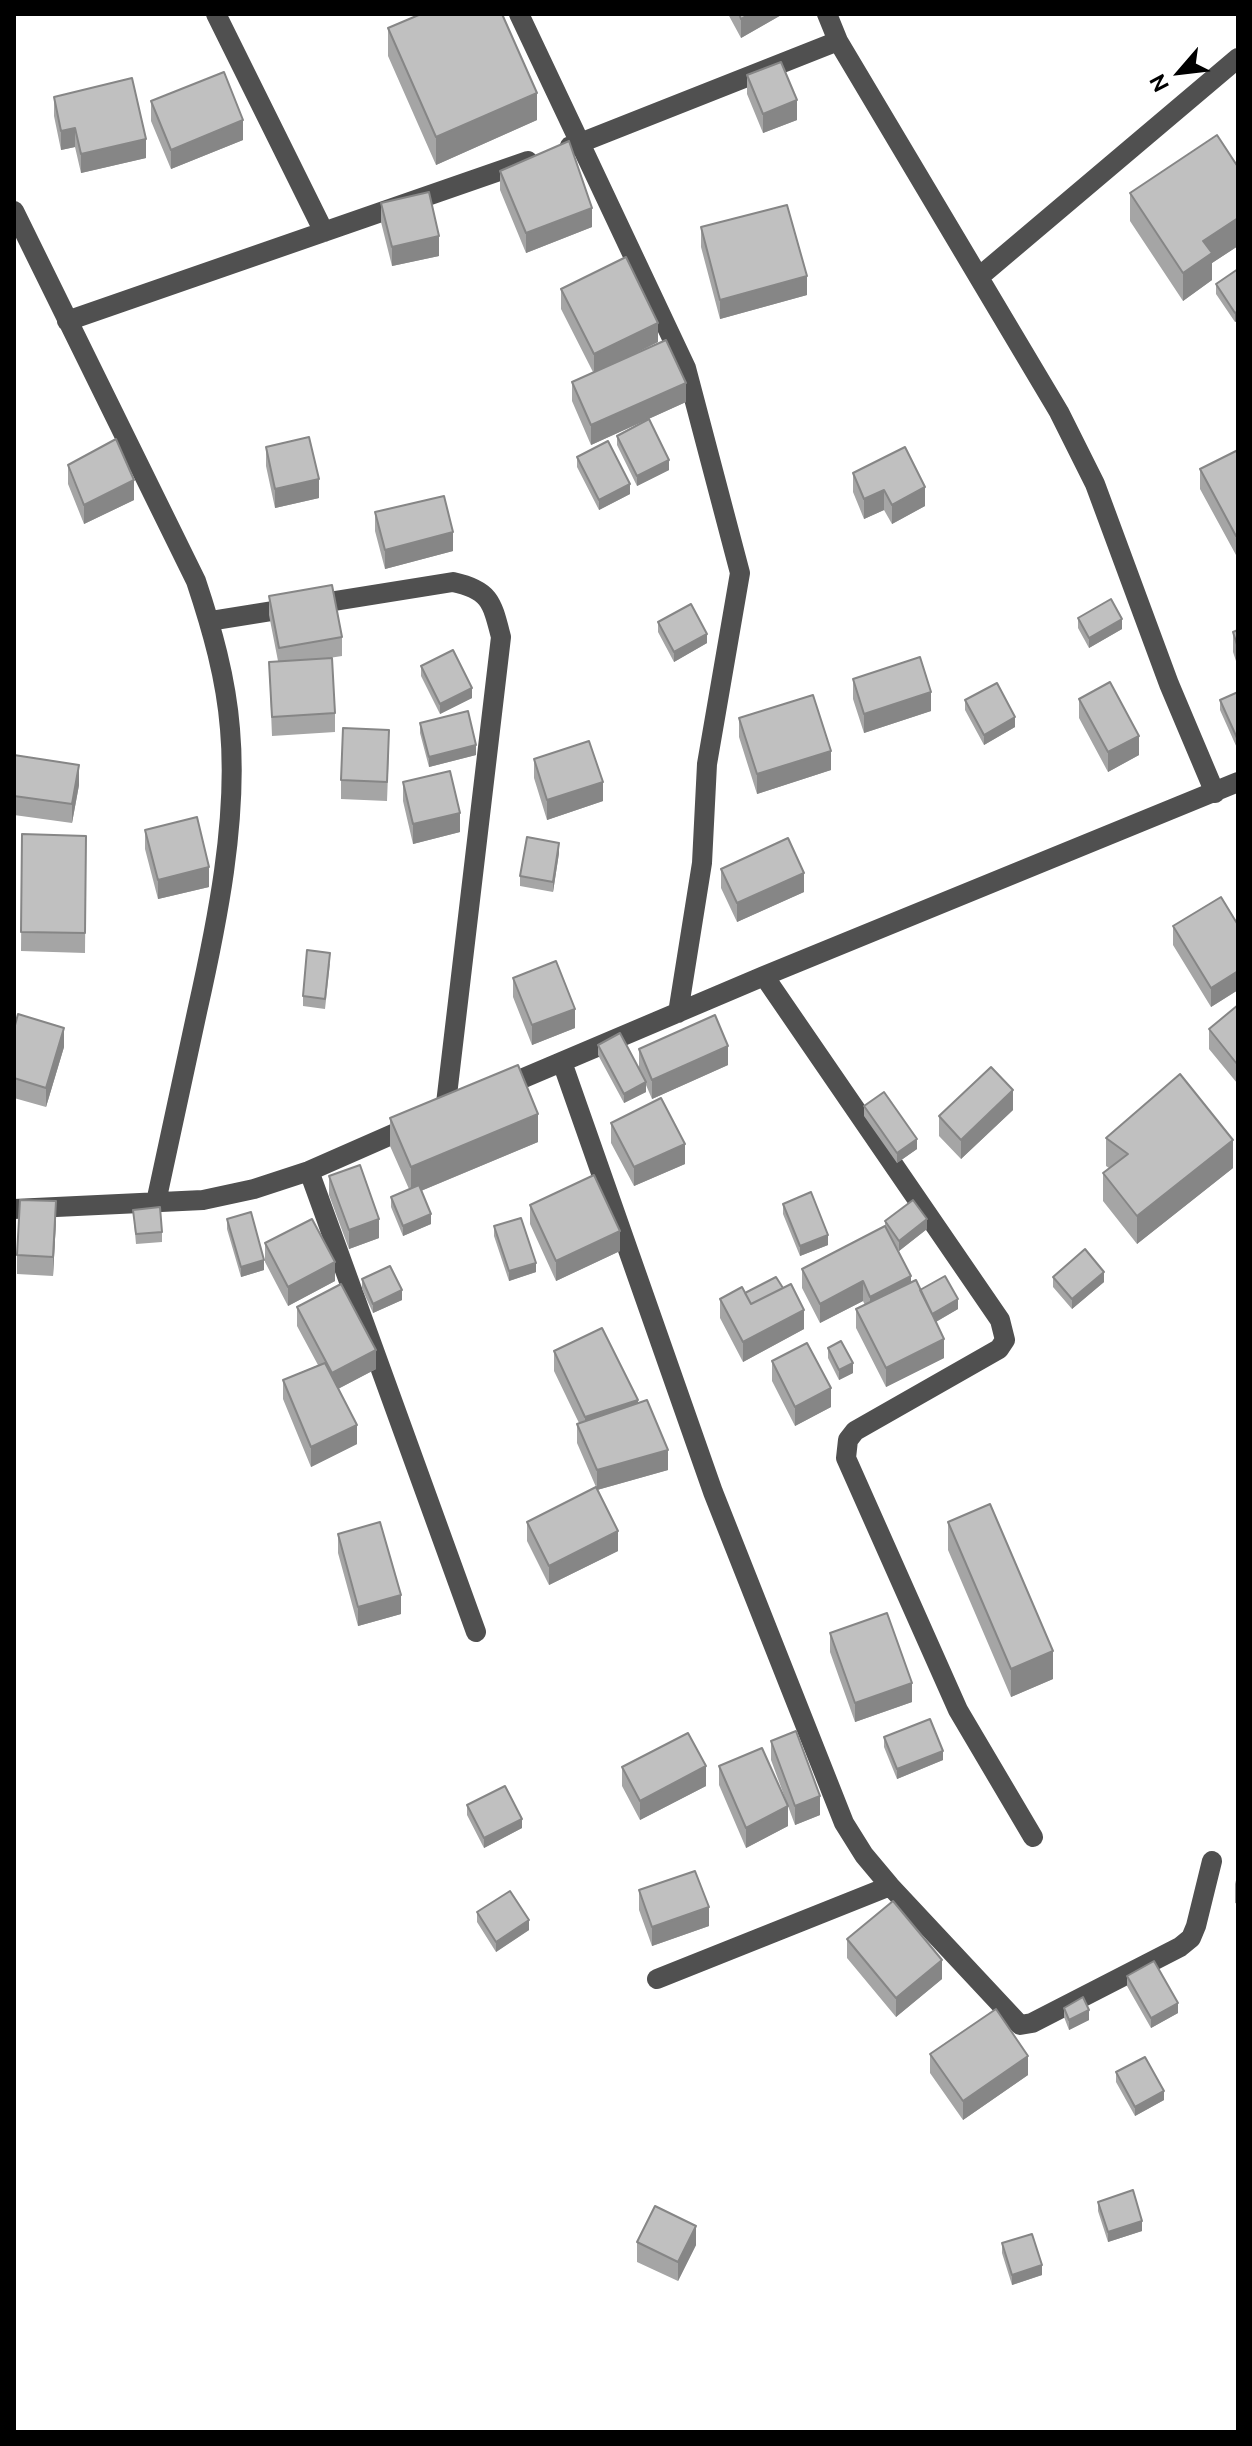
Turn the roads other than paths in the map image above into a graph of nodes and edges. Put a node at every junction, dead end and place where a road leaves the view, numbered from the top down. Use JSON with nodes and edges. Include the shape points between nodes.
{"nodes":[{"id":1,"x":216,"y":14,"type":"edge"},
{"id":2,"x":519,"y":14,"type":"edge"},
{"id":3,"x":827,"y":14,"type":"edge"},
{"id":4,"x":838,"y":41,"type":"junction"},
{"id":5,"x":1238,"y":58,"type":"edge"},
{"id":6,"x":580,"y":143,"type":"junction"},
{"id":7,"x":14,"y":211,"type":"edge"},
{"id":8,"x":324,"y":232,"type":"junction"},
{"id":9,"x":979,"y":277,"type":"junction"},
{"id":10,"x":67,"y":321,"type":"junction"},
{"id":11,"x":210,"y":621,"type":"junction"},
{"id":12,"x":1238,"y":782,"type":"edge"},
{"id":13,"x":1215,"y":793,"type":"junction"},
{"id":14,"x":764,"y":976,"type":"junction"},
{"id":15,"x":678,"y":1013,"type":"junction"},
{"id":16,"x":562,"y":1062,"type":"junction"},
{"id":17,"x":488,"y":1093,"type":"edge"},
{"id":18,"x":309,"y":1171,"type":"junction"},
{"id":19,"x":156,"y":1202,"type":"junction"},
{"id":20,"x":14,"y":1209,"type":"edge"},
{"id":21,"x":476,"y":1632,"type":"dead end"},
{"id":22,"x":1033,"y":1837,"type":"dead end"},
{"id":23,"x":1212,"y":1861,"type":"dead end"},
{"id":24,"x":890,"y":1886,"type":"junction"},
{"id":25,"x":657,"y":1979,"type":"dead end"}],
"edges":[{"from":1,"to":8,"type":"street"},
{"from":2,"to":6,"type":"street"},
{"from":3,"to":4,"type":"street"},
{"from":4,"to":6,"type":"street"},
{"from":4,"to":9,"type":"street"},
{"from":5,"to":9,"type":"street"},
{"from":6,"to":8,"type":"street"},
{"from":6,"to":15,"type":"street","via":[[686,368],[740,573],[707,764],[702,863]]},
{"from":7,"to":10,"type":"street"},
{"from":8,"to":10,"type":"street"},
{"from":9,"to":13,"type":"street","via":[[1095,484]]},
{"from":10,"to":11,"type":"street","via":[[196,581]]},
{"from":11,"to":18,"type":"street","via":[[453,582],[477,587],[493,607],[501,637],[452,1109]]},
{"from":11,"to":19,"type":"street","via":[[230,730],[229,808],[217,922]]},
{"from":12,"to":13,"type":"street"},
{"from":13,"to":14,"type":"street"},
{"from":14,"to":15,"type":"street"},
{"from":14,"to":22,"type":"street","via":[[1000,1320],[1005,1340],[999,1349],[855,1431],[846,1458],[958,1710]]},
{"from":15,"to":16,"type":"street"},
{"from":16,"to":17,"type":"street"},
{"from":16,"to":24,"type":"street","via":[[713,1492],[831,1793],[864,1855]]},
{"from":18,"to":19,"type":"street","via":[[203,1200]]},
{"from":18,"to":21,"type":"street"},
{"from":19,"to":20,"type":"street"},
{"from":23,"to":24,"type":"street","via":[[1191,1938],[1020,2025]]},
{"from":24,"to":25,"type":"street"}]}
